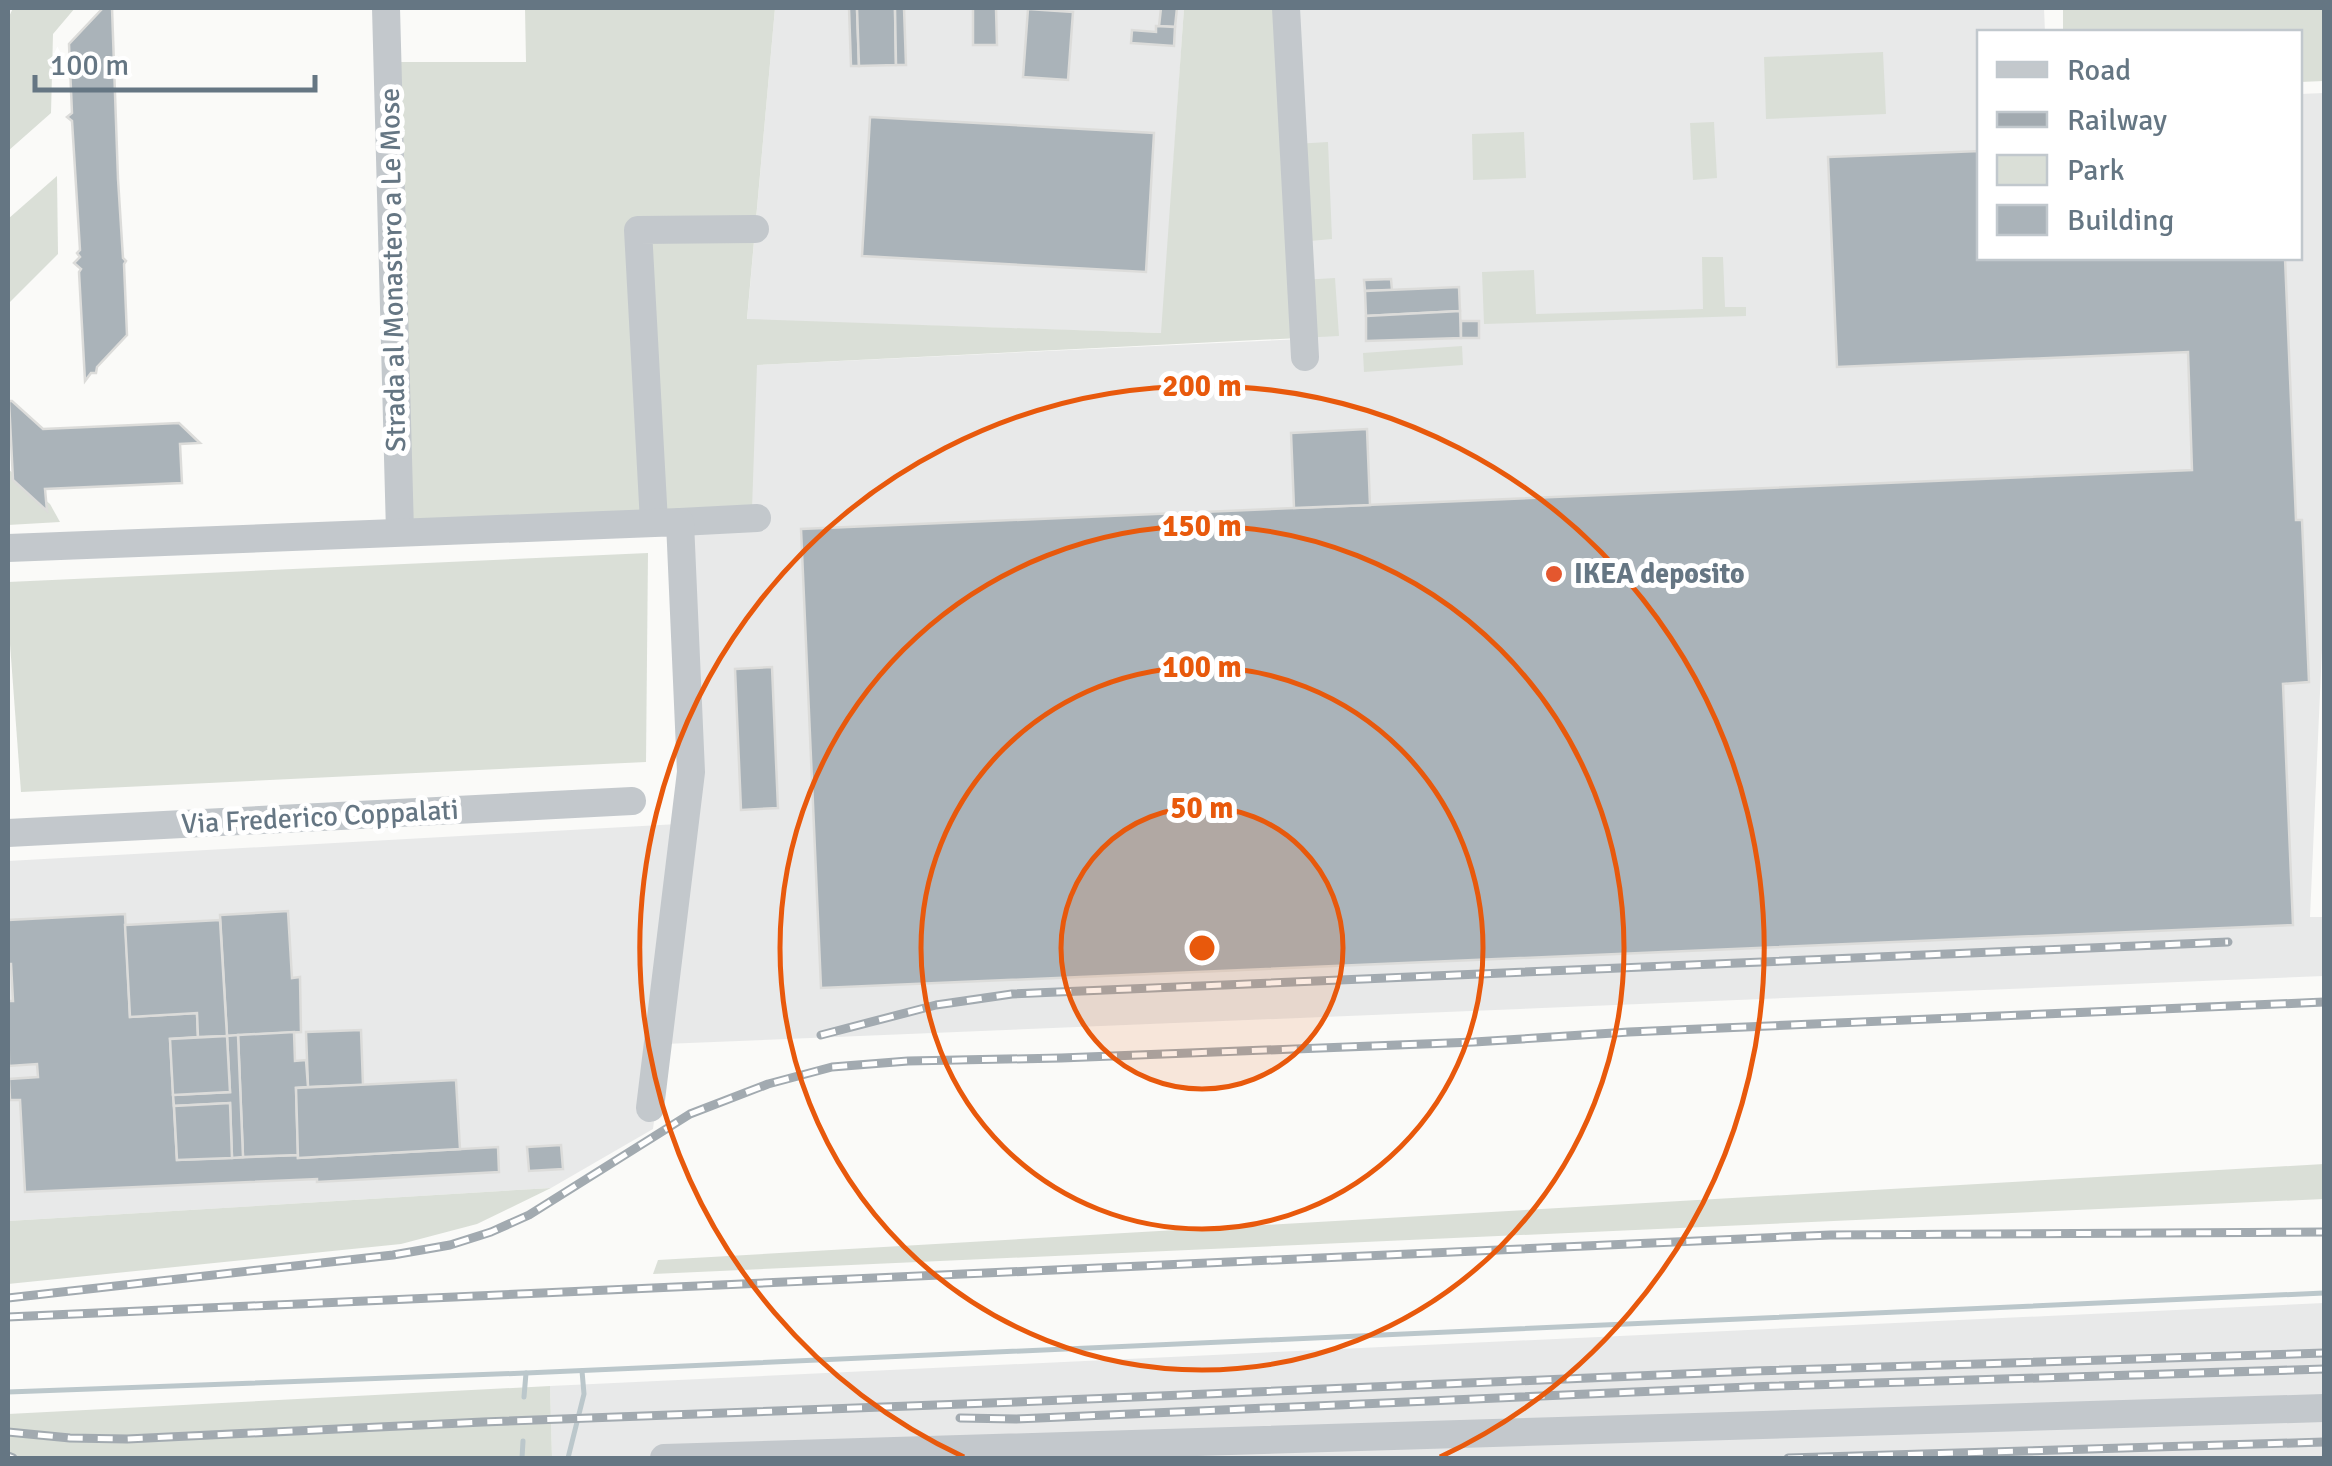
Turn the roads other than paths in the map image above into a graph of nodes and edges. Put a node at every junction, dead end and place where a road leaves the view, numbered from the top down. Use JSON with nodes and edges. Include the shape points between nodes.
{"nodes":[{"id":1,"x":386,"y":8,"type":"edge"},
{"id":2,"x":1286,"y":8,"type":"edge"},
{"id":3,"x":755,"y":229,"type":"dead end"},
{"id":4,"x":1305,"y":357,"type":"dead end"},
{"id":5,"x":758,"y":518,"type":"dead end"},
{"id":6,"x":667,"y":522,"type":"junction"},
{"id":7,"x":400,"y":532,"type":"junction"},
{"id":8,"x":8,"y":548,"type":"edge"},
{"id":9,"x":632,"y":801,"type":"dead end"},
{"id":10,"x":8,"y":833,"type":"edge"},
{"id":11,"x":650,"y":1108,"type":"dead end"},
{"id":12,"x":2324,"y":1408,"type":"edge"},
{"id":13,"x":664,"y":1458,"type":"edge"}],
"edges":[{"from":1,"to":7,"type":"street","name":"Strada al Monastero a Le Mose"},
{"from":2,"to":4,"type":"street"},
{"from":3,"to":6,"type":"street","via":[[638,230]]},
{"from":5,"to":6,"type":"street"},
{"from":6,"to":7,"type":"street"},
{"from":6,"to":11,"type":"street","via":[[691,772]]},
{"from":7,"to":8,"type":"street"},
{"from":9,"to":10,"type":"street","name":"Via Frederico Coppalati"},
{"from":12,"to":13,"type":"street"}]}
